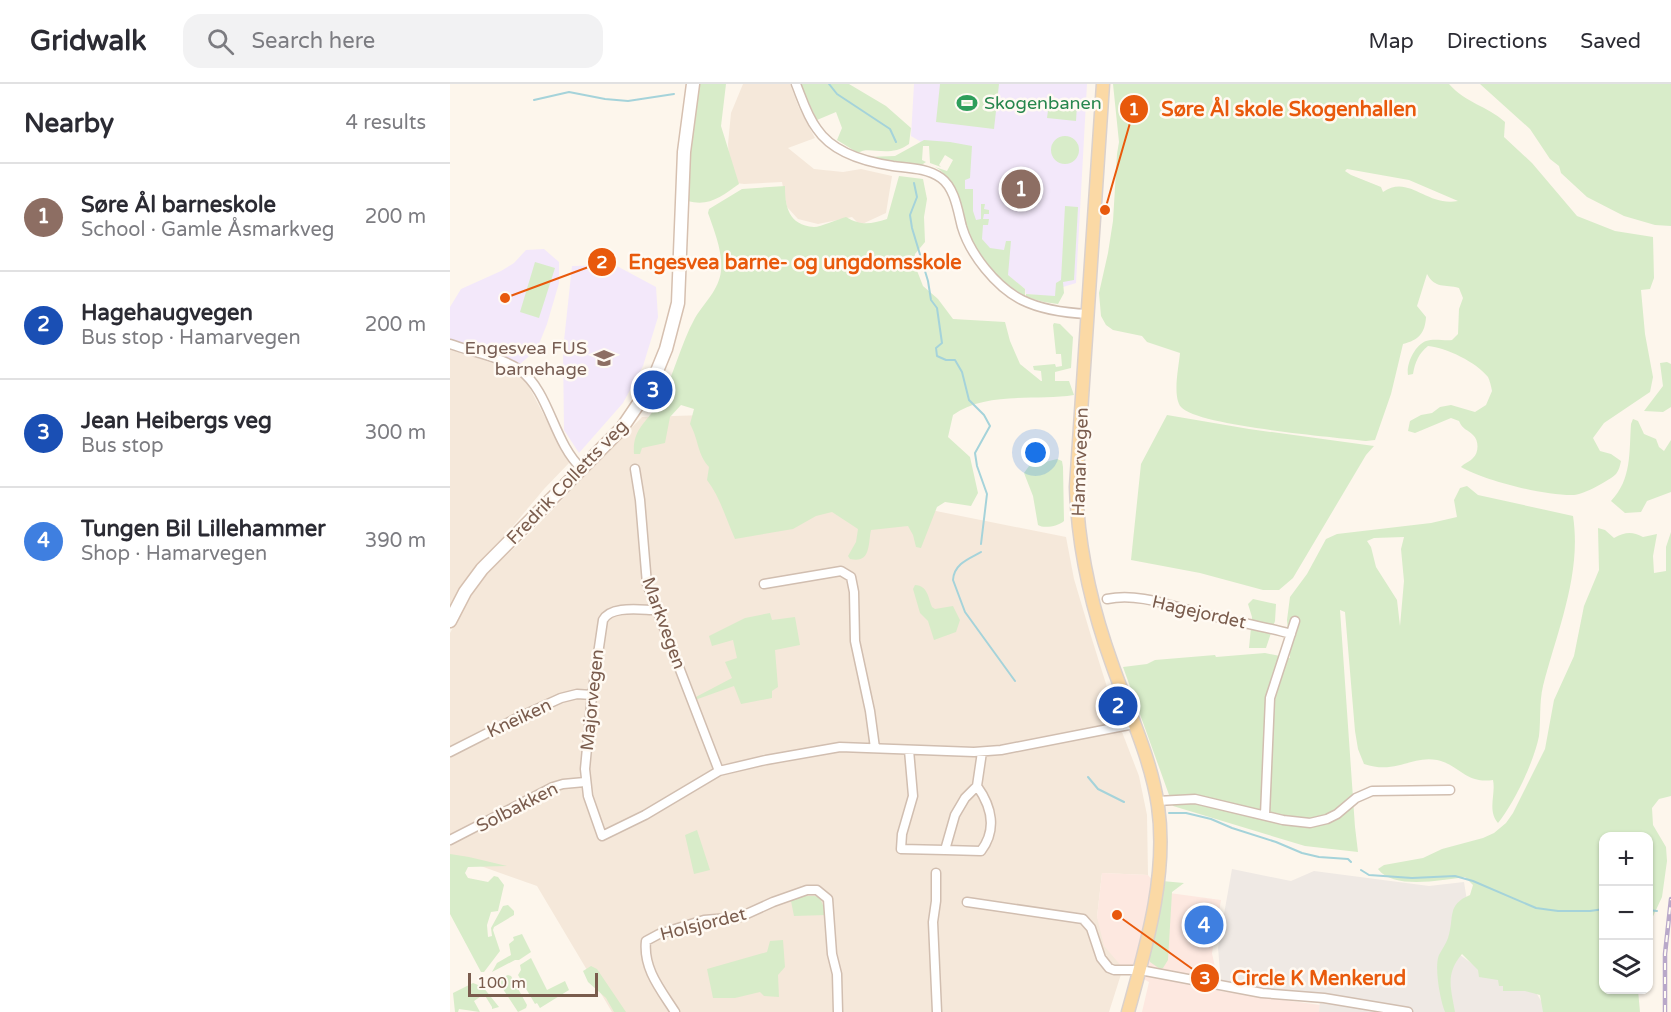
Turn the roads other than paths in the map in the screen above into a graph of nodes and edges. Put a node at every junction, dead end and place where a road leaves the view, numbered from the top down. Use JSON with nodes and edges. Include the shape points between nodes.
{"nodes":[{"id":1,"x":693,"y":84,"type":"edge"},
{"id":2,"x":796,"y":84,"type":"edge"},
{"id":3,"x":1103,"y":84,"type":"edge"},
{"id":4,"x":1088,"y":314,"type":"junction"},
{"id":5,"x":450,"y":344,"type":"edge"},
{"id":6,"x":582,"y":469,"type":"junction"},
{"id":7,"x":635,"y":469,"type":"dead end"},
{"id":8,"x":764,"y":584,"type":"dead end"},
{"id":9,"x":1107,"y":599,"type":"dead end"},
{"id":10,"x":656,"y":610,"type":"junction"},
{"id":11,"x":450,"y":621,"type":"edge"},
{"id":12,"x":1295,"y":621,"type":"dead end"},
{"id":13,"x":1291,"y":634,"type":"junction"},
{"id":14,"x":592,"y":695,"type":"junction"},
{"id":15,"x":1134,"y":724,"type":"junction"},
{"id":16,"x":874,"y":747,"type":"junction"},
{"id":17,"x":909,"y":750,"type":"junction"},
{"id":18,"x":450,"y":752,"type":"edge"},
{"id":19,"x":982,"y":752,"type":"junction"},
{"id":20,"x":719,"y":771,"type":"junction"},
{"id":21,"x":585,"y":782,"type":"junction"},
{"id":22,"x":977,"y":786,"type":"junction"},
{"id":23,"x":1450,"y":789,"type":"dead end"},
{"id":24,"x":1157,"y":801,"type":"junction"},
{"id":25,"x":1265,"y":815,"type":"junction"},
{"id":26,"x":450,"y":840,"type":"edge"},
{"id":27,"x":945,"y":850,"type":"junction"},
{"id":28,"x":936,"y":873,"type":"dead end"},
{"id":29,"x":967,"y":902,"type":"dead end"},
{"id":30,"x":1140,"y":970,"type":"junction"},
{"id":31,"x":675,"y":1012,"type":"edge"},
{"id":32,"x":838,"y":1012,"type":"edge"},
{"id":33,"x":937,"y":1012,"type":"edge"},
{"id":34,"x":1128,"y":1012,"type":"edge"},
{"id":35,"x":1408,"y":1012,"type":"edge"}],
"edges":[{"from":1,"to":6,"type":"street","name":"Fredrik Colletts veg","via":[[684,152],[678,303],[666,349],[630,417]]},
{"from":2,"to":4,"type":"street","via":[[812,123],[846,152],[866,162],[930,172],[942,179],[950,190],[969,245],[1014,295],[1034,304]]},
{"from":3,"to":4,"type":"main road","name":"Hamarvegen"},
{"from":4,"to":15,"type":"main road","name":"Hamarvegen","via":[[1076,486],[1079,534],[1094,609]]},
{"from":5,"to":6,"type":"street","via":[[511,364],[522,372],[536,387],[570,457]]},
{"from":6,"to":11,"type":"street","name":"Fredrik Colletts veg","via":[[482,569]]},
{"from":7,"to":10,"type":"street","name":"Markvegen","via":[[647,584]]},
{"from":8,"to":16,"type":"street","via":[[841,571],[853,581],[855,640]]},
{"from":9,"to":13,"type":"street","name":"Hagejordet","via":[[1131,596]]},
{"from":10,"to":14,"type":"street","name":"Majorvegen","via":[[605,615]]},
{"from":10,"to":20,"type":"street","name":"Markvegen"},
{"from":12,"to":13,"type":"street"},
{"from":13,"to":25,"type":"street","via":[[1270,698]]},
{"from":14,"to":18,"type":"street","name":"Kneiken","via":[[561,699]]},
{"from":14,"to":21,"type":"street","name":"Majorvegen"},
{"from":15,"to":19,"type":"street"},
{"from":15,"to":24,"type":"main road","name":"Hamarvegen"},
{"from":16,"to":17,"type":"street"},
{"from":16,"to":20,"type":"street","via":[[831,749]]},
{"from":17,"to":19,"type":"street"},
{"from":17,"to":27,"type":"street","via":[[913,796],[901,849]]},
{"from":19,"to":22,"type":"street"},
{"from":20,"to":21,"type":"street","name":"Majorvegen","via":[[602,836]]},
{"from":21,"to":26,"type":"street","name":"Solbakken","via":[[553,787]]},
{"from":22,"to":27,"type":"street","via":[[955,814]]},
{"from":22,"to":27,"type":"street","via":[[987,803],[991,832],[981,851]]},
{"from":23,"to":25,"type":"street","via":[[1372,791],[1337,814],[1310,823]]},
{"from":24,"to":25,"type":"street","via":[[1195,799]]},
{"from":24,"to":30,"type":"main road","name":"Hamarvegen","via":[[1157,885]]},
{"from":28,"to":33,"type":"street","via":[[933,922]]},
{"from":29,"to":30,"type":"street","via":[[1083,920],[1091,928],[1101,958],[1109,968]]},
{"from":30,"to":34,"type":"main road","name":"Hamarvegen"},
{"from":30,"to":35,"type":"street","via":[[1262,993],[1324,998]]},
{"from":31,"to":32,"type":"street","name":"Holsjordet","via":[[647,966],[646,941],[659,933],[704,920],[740,917],[791,895],[817,890],[828,899],[830,907]]}]}
